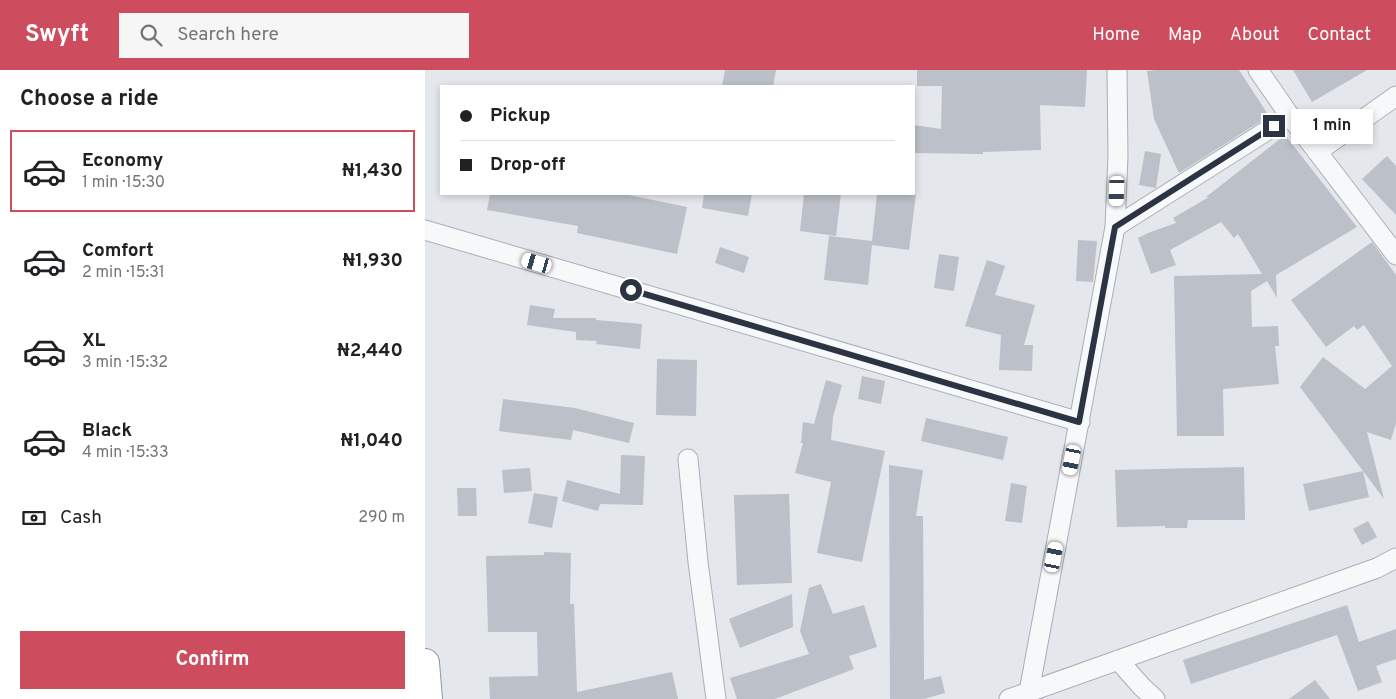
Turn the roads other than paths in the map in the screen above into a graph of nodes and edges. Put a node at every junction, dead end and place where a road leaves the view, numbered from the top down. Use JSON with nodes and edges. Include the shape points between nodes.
{"nodes":[{"id":1,"x":1117,"y":70,"type":"edge"},
{"id":2,"x":1258,"y":70,"type":"edge"},
{"id":3,"x":1396,"y":96,"type":"edge"},
{"id":4,"x":1290,"y":116,"type":"junction"},
{"id":5,"x":1317,"y":152,"type":"junction"},
{"id":6,"x":1115,"y":227,"type":"junction"},
{"id":7,"x":425,"y":230,"type":"edge"},
{"id":8,"x":1396,"y":256,"type":"edge"},
{"id":9,"x":1079,"y":422,"type":"junction"},
{"id":10,"x":688,"y":459,"type":"dead end"},
{"id":11,"x":1396,"y":558,"type":"edge"},
{"id":12,"x":1118,"y":660,"type":"junction"},
{"id":13,"x":425,"y":663,"type":"edge"},
{"id":14,"x":1029,"y":692,"type":"junction"},
{"id":15,"x":428,"y":699,"type":"edge"},
{"id":16,"x":716,"y":699,"type":"edge"},
{"id":17,"x":1009,"y":699,"type":"edge"},
{"id":18,"x":1155,"y":699,"type":"edge"}],
"edges":[{"from":1,"to":6,"type":"street"},
{"from":2,"to":4,"type":"street"},
{"from":3,"to":5,"type":"street"},
{"from":4,"to":5,"type":"street"},
{"from":4,"to":6,"type":"street"},
{"from":5,"to":8,"type":"street"},
{"from":6,"to":9,"type":"street"},
{"from":7,"to":9,"type":"street"},
{"from":9,"to":14,"type":"street"},
{"from":10,"to":16,"type":"street"},
{"from":11,"to":12,"type":"street","via":[[1377,568]]},
{"from":12,"to":14,"type":"street"},
{"from":12,"to":18,"type":"street"},
{"from":13,"to":15,"type":"highway"},
{"from":14,"to":17,"type":"street"}]}
